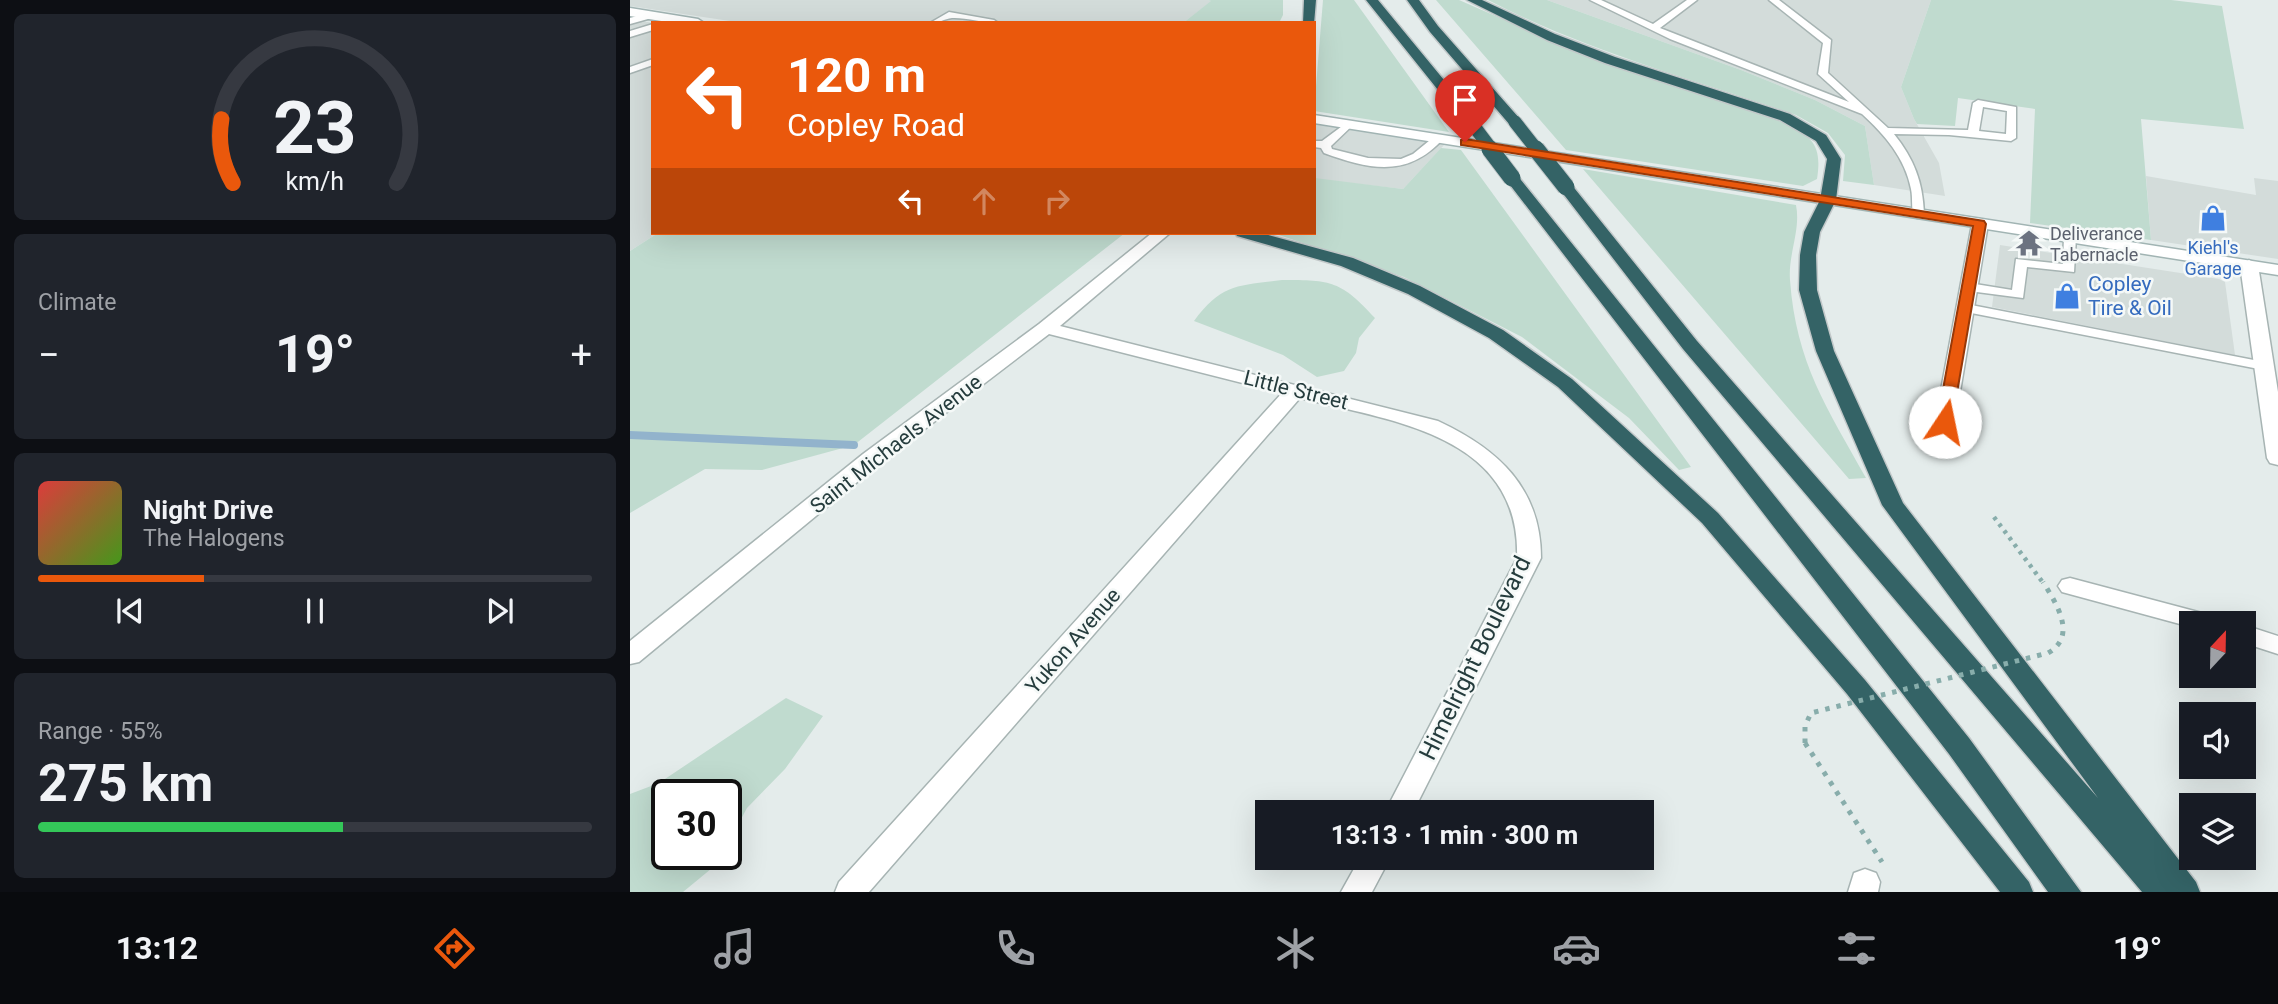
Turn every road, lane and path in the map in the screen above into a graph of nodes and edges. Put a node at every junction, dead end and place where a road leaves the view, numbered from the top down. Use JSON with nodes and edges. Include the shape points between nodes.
{"nodes":[{"id":1,"x":1310,"y":0,"type":"edge"},
{"id":2,"x":1372,"y":0,"type":"edge"},
{"id":3,"x":1413,"y":0,"type":"edge"},
{"id":4,"x":1473,"y":0,"type":"edge"},
{"id":5,"x":1594,"y":0,"type":"edge"},
{"id":6,"x":1693,"y":0,"type":"edge"},
{"id":7,"x":1773,"y":0,"type":"edge"},
{"id":8,"x":630,"y":12,"type":"edge"},
{"id":9,"x":630,"y":21,"type":"edge"},
{"id":10,"x":652,"y":21,"type":"edge"},
{"id":11,"x":669,"y":21,"type":"edge"},
{"id":12,"x":938,"y":21,"type":"edge"},
{"id":13,"x":981,"y":21,"type":"edge"},
{"id":14,"x":1309,"y":21,"type":"edge"},
{"id":15,"x":651,"y":22,"type":"edge"},
{"id":16,"x":1654,"y":28,"type":"junction"},
{"id":17,"x":630,"y":34,"type":"edge"},
{"id":18,"x":651,"y":63,"type":"edge"},
{"id":19,"x":630,"y":70,"type":"edge"},
{"id":20,"x":1862,"y":111,"type":"junction"},
{"id":21,"x":1316,"y":119,"type":"edge"},
{"id":22,"x":1349,"y":124,"type":"junction"},
{"id":23,"x":1886,"y":131,"type":"junction"},
{"id":24,"x":1973,"y":132,"type":"dead end"},
{"id":25,"x":1439,"y":138,"type":"junction"},
{"id":26,"x":1319,"y":145,"type":"edge"},
{"id":27,"x":1828,"y":200,"type":"junction"},
{"id":28,"x":1918,"y":214,"type":"junction"},
{"id":29,"x":1980,"y":224,"type":"junction"},
{"id":30,"x":1160,"y":235,"type":"edge"},
{"id":31,"x":1250,"y":235,"type":"edge"},
{"id":32,"x":2070,"y":237,"type":"junction"},
{"id":33,"x":2249,"y":265,"type":"junction"},
{"id":34,"x":2278,"y":270,"type":"edge"},
{"id":35,"x":1969,"y":287,"type":"junction"},
{"id":36,"x":1966,"y":308,"type":"junction"},
{"id":37,"x":1046,"y":328,"type":"junction"},
{"id":38,"x":2268,"y":359,"type":"edge"},
{"id":39,"x":1296,"y":390,"type":"junction"},
{"id":40,"x":2274,"y":401,"type":"edge"},
{"id":41,"x":1945,"y":422,"type":"dead end"},
{"id":42,"x":2278,"y":457,"type":"edge"},
{"id":43,"x":1518,"y":500,"type":"joint"},
{"id":44,"x":1994,"y":517,"type":"dead end"},
{"id":45,"x":2070,"y":586,"type":"dead end"},
{"id":46,"x":2179,"y":615,"type":"edge"},
{"id":47,"x":2256,"y":638,"type":"edge"},
{"id":48,"x":2278,"y":645,"type":"edge"},
{"id":49,"x":630,"y":655,"type":"edge"},
{"id":50,"x":1405,"y":800,"type":"edge"},
{"id":51,"x":1368,"y":870,"type":"edge"},
{"id":52,"x":1873,"y":882,"type":"edge"},
{"id":53,"x":850,"y":892,"type":"edge"},
{"id":54,"x":1356,"y":892,"type":"edge"},
{"id":55,"x":2018,"y":892,"type":"edge"},
{"id":56,"x":2066,"y":892,"type":"edge"},
{"id":57,"x":2161,"y":892,"type":"edge"},
{"id":58,"x":2185,"y":892,"type":"edge"}],
"edges":[{"from":1,"to":14,"type":"highway"},
{"from":2,"to":56,"type":"highway","bridge":true,"via":[[1959,746]]},
{"from":3,"to":57,"type":"highway","bridge":true,"via":[[1690,345]]},
{"from":4,"to":27,"type":"highway","via":[[1610,60],[1797,123],[1821,138],[1832,153]]},
{"from":5,"to":16,"type":"lane"},
{"from":6,"to":16,"type":"lane"},
{"from":7,"to":20,"type":"lane","via":[[1828,42],[1824,74]]},
{"from":8,"to":10,"type":"street"},
{"from":9,"to":10,"type":"lane"},
{"from":10,"to":11,"type":"street"},
{"from":12,"to":13,"type":"lane","via":[[949,16]]},
{"from":15,"to":17,"type":"lane"},
{"from":16,"to":20,"type":"lane"},
{"from":18,"to":19,"type":"lane"},
{"from":20,"to":23,"type":"lane"},
{"from":21,"to":22,"type":"street"},
{"from":22,"to":25,"type":"street"},
{"from":22,"to":26,"type":"lane"},
{"from":23,"to":24,"type":"lane"},
{"from":23,"to":28,"type":"lane","via":[[1912,168]]},
{"from":25,"to":26,"type":"lane","via":[[1410,161],[1395,164],[1342,157]]},
{"from":25,"to":27,"type":"street"},
{"from":27,"to":28,"type":"street"},
{"from":27,"to":58,"type":"highway","via":[[1812,232],[1808,256],[1812,309],[1844,398],[1893,505]]},
{"from":28,"to":29,"type":"street"},
{"from":29,"to":32,"type":"street"},
{"from":29,"to":35,"type":"street"},
{"from":30,"to":37,"type":"street","name":"Saint Michaels Avenue"},
{"from":31,"to":55,"type":"highway","via":[[1347,262],[1415,290],[1503,338],[1582,398],[1710,517],[1856,687]]},
{"from":32,"to":33,"type":"street"},
{"from":32,"to":35,"type":"lane","via":[[2069,269],[2021,262],[2018,295]]},
{"from":33,"to":34,"type":"street"},
{"from":33,"to":38,"type":"street"},
{"from":35,"to":36,"type":"street"},
{"from":36,"to":38,"type":"lane"},
{"from":36,"to":41,"type":"street"},
{"from":37,"to":39,"type":"street","name":"Little Street"},
{"from":37,"to":49,"type":"street","name":"Saint Michaels Avenue","via":[[871,459]]},
{"from":38,"to":40,"type":"street"},
{"from":39,"to":43,"type":"street","name":"Little Street","via":[[1448,432],[1479,452]]},
{"from":39,"to":53,"type":"street","name":"Yukon Avenue"},
{"from":40,"to":42,"type":"street"},
{"from":43,"to":50,"type":"street","name":"Himelright Boulevard","via":[[1529,528],[1530,558]]},
{"from":44,"to":52,"type":"path","bridge":true,"via":[[2057,603],[2064,631],[2061,643],[2048,653],[1811,713],[1805,726],[1805,743]]},
{"from":45,"to":46,"type":"street"},
{"from":47,"to":48,"type":"street"},
{"from":51,"to":54,"type":"street"}]}
